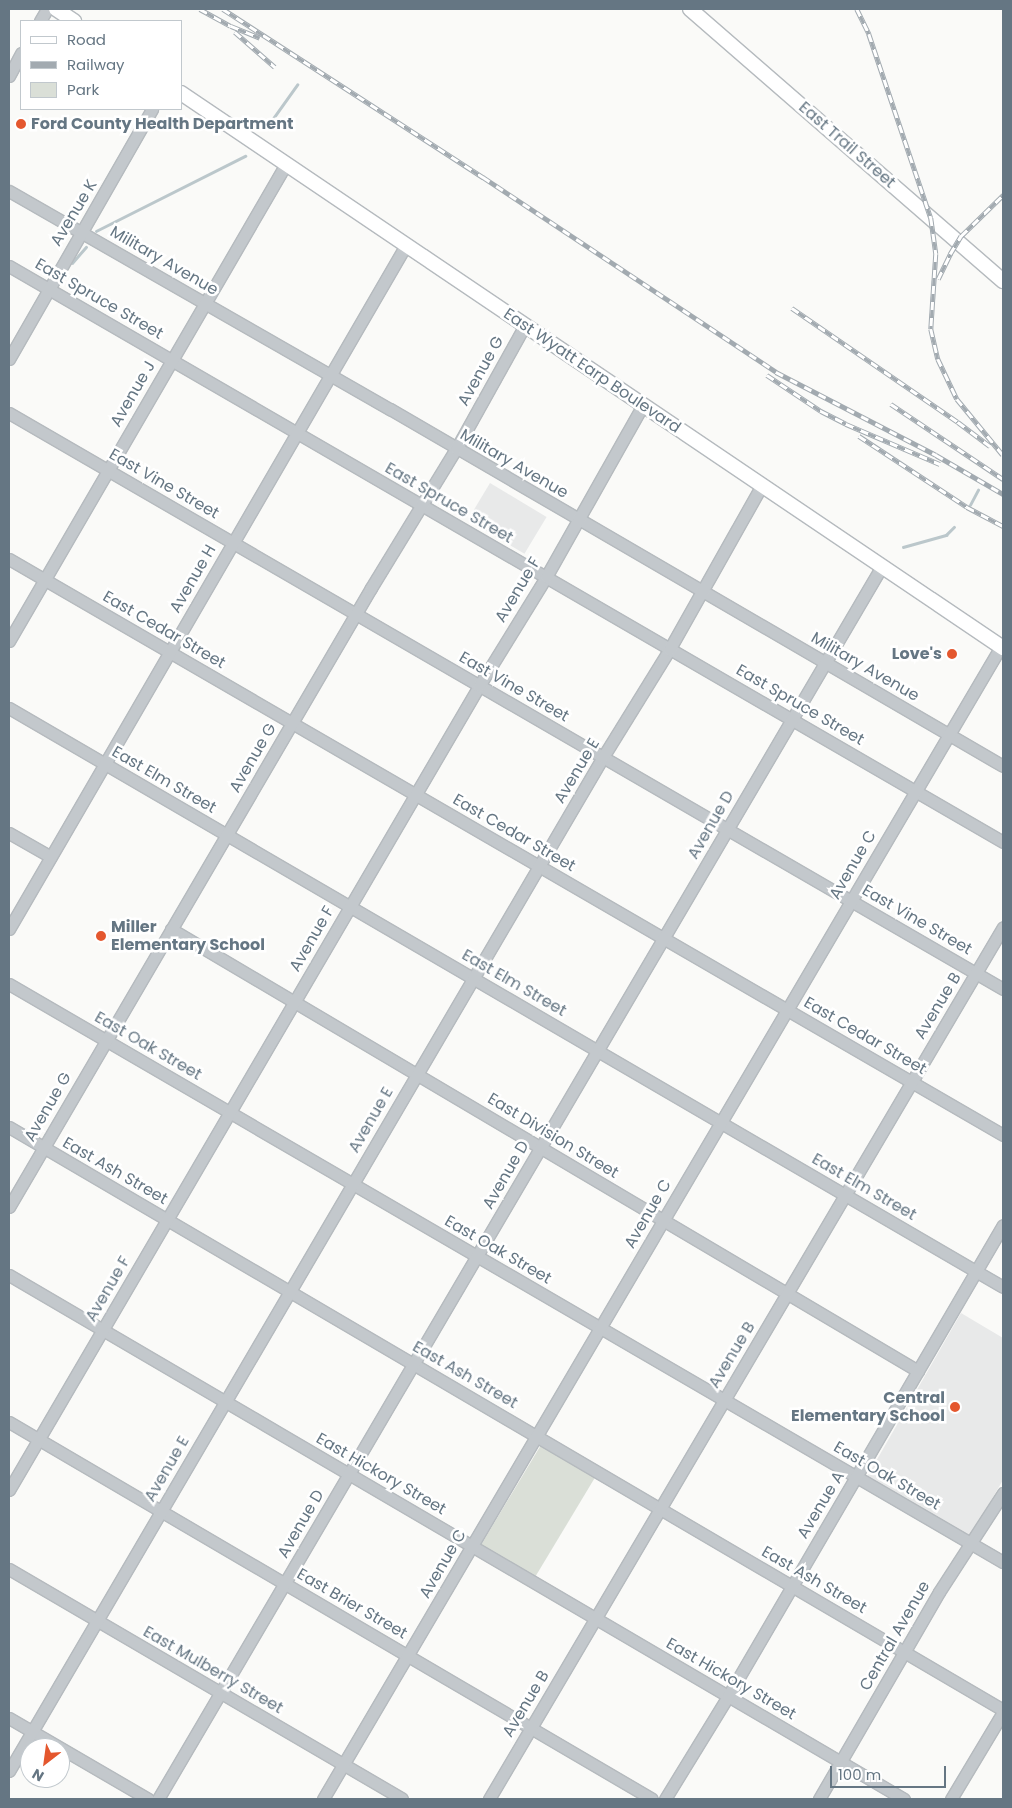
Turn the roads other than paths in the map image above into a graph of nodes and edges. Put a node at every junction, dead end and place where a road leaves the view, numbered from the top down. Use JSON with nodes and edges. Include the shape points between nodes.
{"nodes":[{"id":1,"x":47,"y":9,"type":"edge"},
{"id":2,"x":56,"y":9,"type":"edge"},
{"id":3,"x":690,"y":9,"type":"edge"},
{"id":4,"x":41,"y":20,"type":"edge"},
{"id":5,"x":72,"y":20,"type":"edge"},
{"id":6,"x":20,"y":55,"type":"edge"},
{"id":7,"x":9,"y":76,"type":"edge"},
{"id":8,"x":182,"y":94,"type":"edge"},
{"id":9,"x":151,"y":110,"type":"edge"},
{"id":10,"x":286,"y":164,"type":"junction"},
{"id":11,"x":9,"y":191,"type":"edge"},
{"id":12,"x":80,"y":232,"type":"junction"},
{"id":13,"x":406,"y":245,"type":"junction"},
{"id":14,"x":9,"y":266,"type":"edge"},
{"id":15,"x":1003,"y":281,"type":"edge"},
{"id":16,"x":49,"y":289,"type":"junction"},
{"id":17,"x":205,"y":304,"type":"junction"},
{"id":18,"x":524,"y":325,"type":"junction"},
{"id":19,"x":9,"y":359,"type":"edge"},
{"id":20,"x":172,"y":360,"type":"junction"},
{"id":21,"x":330,"y":376,"type":"junction"},
{"id":22,"x":643,"y":405,"type":"junction"},
{"id":23,"x":9,"y":413,"type":"edge"},
{"id":24,"x":297,"y":433,"type":"junction"},
{"id":25,"x":456,"y":449,"type":"junction"},
{"id":26,"x":108,"y":471,"type":"junction"},
{"id":27,"x":762,"y":485,"type":"junction"},
{"id":28,"x":421,"y":506,"type":"junction"},
{"id":29,"x":578,"y":520,"type":"junction"},
{"id":30,"x":233,"y":543,"type":"junction"},
{"id":31,"x":9,"y":559,"type":"edge"},
{"id":32,"x":882,"y":566,"type":"junction"},
{"id":33,"x":546,"y":577,"type":"junction"},
{"id":34,"x":44,"y":580,"type":"junction"},
{"id":35,"x":703,"y":592,"type":"junction"},
{"id":36,"x":356,"y":614,"type":"junction"},
{"id":37,"x":9,"y":641,"type":"edge"},
{"id":38,"x":1002,"y":647,"type":"edge"},
{"id":39,"x":670,"y":650,"type":"junction"},
{"id":40,"x":170,"y":652,"type":"junction"},
{"id":41,"x":826,"y":663,"type":"junction"},
{"id":42,"x":479,"y":686,"type":"junction"},
{"id":43,"x":9,"y":708,"type":"edge"},
{"id":44,"x":792,"y":720,"type":"junction"},
{"id":45,"x":292,"y":723,"type":"junction"},
{"id":46,"x":949,"y":734,"type":"junction"},
{"id":47,"x":603,"y":757,"type":"junction"},
{"id":48,"x":105,"y":764,"type":"junction"},
{"id":49,"x":1003,"y":766,"type":"edge"},
{"id":50,"x":916,"y":791,"type":"junction"},
{"id":51,"x":415,"y":795,"type":"junction"},
{"id":52,"x":728,"y":830,"type":"junction"},
{"id":53,"x":9,"y":833,"type":"edge"},
{"id":54,"x":227,"y":835,"type":"junction"},
{"id":55,"x":1003,"y":842,"type":"edge"},
{"id":56,"x":50,"y":857,"type":"junction"},
{"id":57,"x":539,"y":866,"type":"junction"},
{"id":58,"x":851,"y":901,"type":"junction"},
{"id":59,"x":350,"y":906,"type":"junction"},
{"id":60,"x":1003,"y":927,"type":"edge"},
{"id":61,"x":9,"y":929,"type":"edge"},
{"id":62,"x":171,"y":929,"type":"junction"},
{"id":63,"x":664,"y":939,"type":"junction"},
{"id":64,"x":976,"y":973,"type":"junction"},
{"id":65,"x":473,"y":978,"type":"junction"},
{"id":66,"x":9,"y":984,"type":"edge"},
{"id":67,"x":1003,"y":989,"type":"edge"},
{"id":68,"x":294,"y":1002,"type":"junction"},
{"id":69,"x":787,"y":1010,"type":"junction"},
{"id":70,"x":106,"y":1040,"type":"junction"},
{"id":71,"x":598,"y":1051,"type":"junction"},
{"id":72,"x":417,"y":1074,"type":"junction"},
{"id":73,"x":912,"y":1082,"type":"junction"},
{"id":74,"x":230,"y":1112,"type":"junction"},
{"id":75,"x":721,"y":1122,"type":"junction"},
{"id":76,"x":9,"y":1127,"type":"edge"},
{"id":77,"x":1003,"y":1135,"type":"edge"},
{"id":78,"x":44,"y":1148,"type":"junction"},
{"id":79,"x":541,"y":1148,"type":"junction"},
{"id":80,"x":353,"y":1184,"type":"junction"},
{"id":81,"x":845,"y":1195,"type":"junction"},
{"id":82,"x":9,"y":1207,"type":"edge"},
{"id":83,"x":167,"y":1220,"type":"junction"},
{"id":84,"x":664,"y":1220,"type":"junction"},
{"id":85,"x":1003,"y":1225,"type":"edge"},
{"id":86,"x":477,"y":1256,"type":"junction"},
{"id":87,"x":976,"y":1271,"type":"junction"},
{"id":88,"x":9,"y":1275,"type":"edge"},
{"id":89,"x":1003,"y":1287,"type":"edge"},
{"id":90,"x":290,"y":1292,"type":"junction"},
{"id":91,"x":787,"y":1293,"type":"junction"},
{"id":92,"x":600,"y":1328,"type":"junction"},
{"id":93,"x":102,"y":1330,"type":"junction"},
{"id":94,"x":414,"y":1364,"type":"junction"},
{"id":95,"x":918,"y":1371,"type":"junction"},
{"id":96,"x":724,"y":1400,"type":"junction"},
{"id":97,"x":225,"y":1402,"type":"junction"},
{"id":98,"x":9,"y":1422,"type":"edge"},
{"id":99,"x":536,"y":1436,"type":"junction"},
{"id":100,"x":38,"y":1440,"type":"junction"},
{"id":101,"x":349,"y":1474,"type":"junction"},
{"id":102,"x":856,"y":1477,"type":"junction"},
{"id":103,"x":9,"y":1490,"type":"edge"},
{"id":104,"x":1003,"y":1493,"type":"edge"},
{"id":105,"x":660,"y":1509,"type":"junction"},
{"id":106,"x":161,"y":1511,"type":"junction"},
{"id":107,"x":972,"y":1544,"type":"junction"},
{"id":108,"x":472,"y":1546,"type":"junction"},
{"id":109,"x":1003,"y":1562,"type":"edge"},
{"id":110,"x":9,"y":1569,"type":"edge"},
{"id":111,"x":285,"y":1584,"type":"junction"},
{"id":112,"x":791,"y":1586,"type":"junction"},
{"id":113,"x":595,"y":1618,"type":"junction"},
{"id":114,"x":97,"y":1621,"type":"junction"},
{"id":115,"x":904,"y":1652,"type":"junction"},
{"id":116,"x":408,"y":1656,"type":"junction"},
{"id":117,"x":220,"y":1693,"type":"junction"},
{"id":118,"x":728,"y":1696,"type":"junction"},
{"id":119,"x":1003,"y":1711,"type":"edge"},
{"id":120,"x":9,"y":1718,"type":"edge"},
{"id":121,"x":531,"y":1728,"type":"junction"},
{"id":122,"x":32,"y":1731,"type":"junction"},
{"id":123,"x":840,"y":1762,"type":"junction"},
{"id":124,"x":343,"y":1765,"type":"junction"},
{"id":125,"x":9,"y":1771,"type":"edge"},
{"id":126,"x":148,"y":1799,"type":"edge"},
{"id":127,"x":158,"y":1799,"type":"edge"},
{"id":128,"x":323,"y":1799,"type":"edge"},
{"id":129,"x":402,"y":1799,"type":"edge"},
{"id":130,"x":489,"y":1799,"type":"edge"},
{"id":131,"x":652,"y":1799,"type":"edge"},
{"id":132,"x":665,"y":1799,"type":"edge"},
{"id":133,"x":819,"y":1799,"type":"edge"},
{"id":134,"x":904,"y":1799,"type":"edge"},
{"id":135,"x":951,"y":1799,"type":"edge"}],
"edges":[{"from":1,"to":4,"type":"street"},
{"from":2,"to":5,"type":"main road"},
{"from":3,"to":15,"type":"main road","name":"East Trail Street"},
{"from":6,"to":7,"type":"street"},
{"from":8,"to":10,"type":"main road","name":"East Wyatt Earp Boulevard"},
{"from":9,"to":12,"type":"street","name":"Avenue K"},
{"from":10,"to":13,"type":"main road","name":"East Wyatt Earp Boulevard"},
{"from":10,"to":17,"type":"street","name":"Avenue J"},
{"from":11,"to":12,"type":"street","name":"Military Avenue"},
{"from":12,"to":16,"type":"street","name":"Avenue K"},
{"from":12,"to":17,"type":"street","name":"Military Avenue"},
{"from":13,"to":18,"type":"main road","name":"East Wyatt Earp Boulevard"},
{"from":13,"to":21,"type":"street","name":"Avenue H"},
{"from":14,"to":16,"type":"street","name":"East Spruce Street"},
{"from":16,"to":19,"type":"street","name":"Avenue K"},
{"from":16,"to":20,"type":"street","name":"East Spruce Street"},
{"from":17,"to":20,"type":"street","name":"Avenue J"},
{"from":17,"to":21,"type":"street","name":"Military Avenue"},
{"from":18,"to":22,"type":"main road","name":"East Wyatt Earp Boulevard"},
{"from":18,"to":25,"type":"street","name":"Avenue G"},
{"from":20,"to":24,"type":"street","name":"East Spruce Street"},
{"from":20,"to":26,"type":"street","name":"Avenue J"},
{"from":21,"to":24,"type":"street","name":"Avenue H"},
{"from":21,"to":25,"type":"street","name":"Military Avenue"},
{"from":22,"to":27,"type":"main road","name":"East Wyatt Earp Boulevard"},
{"from":22,"to":29,"type":"street","name":"Avenue F"},
{"from":23,"to":26,"type":"street","name":"East Vine Street"},
{"from":24,"to":28,"type":"street","name":"East Spruce Street"},
{"from":24,"to":30,"type":"street","name":"Avenue H"},
{"from":25,"to":28,"type":"street","name":"Avenue G"},
{"from":25,"to":29,"type":"street","name":"Military Avenue"},
{"from":26,"to":30,"type":"street","name":"East Vine Street"},
{"from":26,"to":34,"type":"street","name":"Avenue J"},
{"from":27,"to":32,"type":"main road","name":"East Wyatt Earp Boulevard"},
{"from":27,"to":35,"type":"street","name":"Avenue E"},
{"from":28,"to":33,"type":"street","name":"East Spruce Street"},
{"from":28,"to":36,"type":"street","name":"Avenue G"},
{"from":29,"to":33,"type":"street","name":"Avenue F"},
{"from":29,"to":35,"type":"street","name":"Military Avenue"},
{"from":30,"to":36,"type":"street","name":"East Vine Street"},
{"from":30,"to":40,"type":"street","name":"Avenue H"},
{"from":31,"to":34,"type":"street","name":"East Cedar Street"},
{"from":32,"to":38,"type":"main road","name":"East Wyatt Earp Boulevard"},
{"from":32,"to":41,"type":"street","name":"Avenue D"},
{"from":33,"to":39,"type":"street","name":"East Spruce Street"},
{"from":33,"to":42,"type":"street","name":"Avenue F"},
{"from":34,"to":37,"type":"street","name":"Avenue J"},
{"from":34,"to":40,"type":"street","name":"East Cedar Street"},
{"from":35,"to":39,"type":"street","name":"Avenue E"},
{"from":35,"to":41,"type":"street","name":"Military Avenue"},
{"from":36,"to":42,"type":"street","name":"East Vine Street"},
{"from":36,"to":45,"type":"street","name":"Avenue G"},
{"from":38,"to":46,"type":"street","name":"Avenue C"},
{"from":39,"to":44,"type":"street","name":"East Spruce Street"},
{"from":39,"to":47,"type":"street","name":"Avenue E"},
{"from":40,"to":45,"type":"street","name":"East Cedar Street"},
{"from":40,"to":48,"type":"street","name":"Avenue H"},
{"from":41,"to":44,"type":"street","name":"Avenue D"},
{"from":41,"to":46,"type":"street","name":"Military Avenue"},
{"from":42,"to":47,"type":"street","name":"East Vine Street"},
{"from":42,"to":51,"type":"street","name":"Avenue F"},
{"from":43,"to":48,"type":"street","name":"East Elm Street"},
{"from":44,"to":50,"type":"street","name":"East Spruce Street"},
{"from":44,"to":52,"type":"street","name":"Avenue D"},
{"from":45,"to":51,"type":"street","name":"East Cedar Street"},
{"from":45,"to":54,"type":"street","name":"Avenue G"},
{"from":46,"to":49,"type":"street","name":"Military Avenue"},
{"from":46,"to":50,"type":"street","name":"Avenue C"},
{"from":47,"to":52,"type":"street","name":"East Vine Street"},
{"from":47,"to":57,"type":"street","name":"Avenue E"},
{"from":48,"to":54,"type":"street","name":"East Elm Street"},
{"from":48,"to":56,"type":"street","name":"Avenue H"},
{"from":50,"to":55,"type":"street","name":"East Spruce Street"},
{"from":50,"to":58,"type":"street","name":"Avenue C"},
{"from":51,"to":57,"type":"street","name":"East Cedar Street"},
{"from":51,"to":59,"type":"street","name":"Avenue F"},
{"from":52,"to":58,"type":"street","name":"East Vine Street"},
{"from":52,"to":63,"type":"street","name":"Avenue D"},
{"from":53,"to":56,"type":"street"},
{"from":54,"to":59,"type":"street","name":"East Elm Street"},
{"from":54,"to":62,"type":"street","name":"Avenue G"},
{"from":56,"to":61,"type":"street","name":"Avenue H"},
{"from":57,"to":63,"type":"street","name":"East Cedar Street"},
{"from":57,"to":65,"type":"street","name":"Avenue E"},
{"from":58,"to":64,"type":"street","name":"East Vine Street"},
{"from":58,"to":69,"type":"street","name":"Avenue C"},
{"from":59,"to":65,"type":"street","name":"East Elm Street"},
{"from":59,"to":68,"type":"street","name":"Avenue F"},
{"from":60,"to":64,"type":"street","name":"Avenue B"},
{"from":62,"to":68,"type":"street","name":"East Division Street"},
{"from":62,"to":70,"type":"street","name":"Avenue G"},
{"from":63,"to":69,"type":"street","name":"East Cedar Street"},
{"from":63,"to":71,"type":"street","name":"Avenue D"},
{"from":64,"to":67,"type":"street","name":"East Vine Street"},
{"from":64,"to":73,"type":"street","name":"Avenue B"},
{"from":65,"to":71,"type":"street","name":"East Elm Street"},
{"from":65,"to":72,"type":"street","name":"Avenue E"},
{"from":66,"to":70,"type":"street","name":"East Oak Street"},
{"from":68,"to":72,"type":"street","name":"East Division Street"},
{"from":68,"to":74,"type":"street","name":"Avenue F"},
{"from":69,"to":73,"type":"street","name":"East Cedar Street"},
{"from":69,"to":75,"type":"street","name":"Avenue C"},
{"from":70,"to":74,"type":"street","name":"East Oak Street"},
{"from":70,"to":78,"type":"street","name":"Avenue G"},
{"from":71,"to":75,"type":"street","name":"East Elm Street"},
{"from":71,"to":79,"type":"street","name":"Avenue D"},
{"from":72,"to":79,"type":"street","name":"East Division Street"},
{"from":72,"to":80,"type":"street","name":"Avenue E"},
{"from":73,"to":77,"type":"street","name":"East Cedar Street"},
{"from":73,"to":81,"type":"street","name":"Avenue B"},
{"from":74,"to":80,"type":"street","name":"East Oak Street"},
{"from":74,"to":83,"type":"street","name":"Avenue F"},
{"from":75,"to":81,"type":"street","name":"East Elm Street"},
{"from":75,"to":84,"type":"street","name":"Avenue C"},
{"from":76,"to":78,"type":"street","name":"East Ash Street"},
{"from":78,"to":82,"type":"street","name":"Avenue G"},
{"from":78,"to":83,"type":"street","name":"East Ash Street"},
{"from":79,"to":84,"type":"street","name":"East Division Street"},
{"from":79,"to":86,"type":"street","name":"Avenue D"},
{"from":80,"to":86,"type":"street","name":"East Oak Street"},
{"from":80,"to":90,"type":"street","name":"Avenue E"},
{"from":81,"to":87,"type":"street","name":"East Elm Street"},
{"from":81,"to":91,"type":"street","name":"Avenue B"},
{"from":83,"to":90,"type":"street","name":"East Ash Street"},
{"from":83,"to":93,"type":"street","name":"Avenue F"},
{"from":84,"to":91,"type":"street","name":"East Division Street"},
{"from":84,"to":92,"type":"street","name":"Avenue C"},
{"from":85,"to":87,"type":"street","name":"Avenue A"},
{"from":86,"to":92,"type":"street","name":"East Oak Street"},
{"from":86,"to":94,"type":"street","name":"Avenue D"},
{"from":87,"to":89,"type":"street","name":"East Elm Street"},
{"from":87,"to":95,"type":"street","name":"Avenue A"},
{"from":88,"to":93,"type":"street","name":"East Hickory Street"},
{"from":90,"to":94,"type":"street","name":"East Ash Street"},
{"from":90,"to":97,"type":"street","name":"Avenue E"},
{"from":91,"to":95,"type":"street","name":"East Division Street"},
{"from":91,"to":96,"type":"street","name":"Avenue B"},
{"from":92,"to":96,"type":"street","name":"East Oak Street"},
{"from":92,"to":99,"type":"street","name":"Avenue C"},
{"from":93,"to":97,"type":"street","name":"East Hickory Street"},
{"from":93,"to":100,"type":"street","name":"Avenue F"},
{"from":94,"to":99,"type":"street","name":"East Ash Street"},
{"from":94,"to":101,"type":"street","name":"Avenue D"},
{"from":95,"to":102,"type":"street","name":"Avenue A"},
{"from":96,"to":102,"type":"street","name":"East Oak Street"},
{"from":96,"to":105,"type":"street","name":"Avenue B"},
{"from":97,"to":101,"type":"street","name":"East Hickory Street"},
{"from":97,"to":106,"type":"street","name":"Avenue E"},
{"from":98,"to":100,"type":"street","name":"East Brier Street"},
{"from":99,"to":105,"type":"street","name":"East Ash Street"},
{"from":99,"to":108,"type":"street","name":"Avenue C"},
{"from":100,"to":103,"type":"street","name":"Avenue F"},
{"from":100,"to":106,"type":"street","name":"East Brier Street"},
{"from":101,"to":108,"type":"street","name":"East Hickory Street"},
{"from":101,"to":111,"type":"street","name":"Avenue D"},
{"from":102,"to":107,"type":"street","name":"East Oak Street"},
{"from":102,"to":112,"type":"street","name":"Avenue A"},
{"from":104,"to":107,"type":"street","name":"Central Avenue"},
{"from":105,"to":112,"type":"street","name":"East Ash Street"},
{"from":105,"to":113,"type":"street","name":"Avenue B"},
{"from":106,"to":111,"type":"street","name":"East Brier Street"},
{"from":106,"to":114,"type":"street","name":"Avenue E"},
{"from":107,"to":109,"type":"street","name":"East Oak Street"},
{"from":107,"to":115,"type":"street","name":"Central Avenue"},
{"from":108,"to":113,"type":"street","name":"East Hickory Street"},
{"from":108,"to":116,"type":"street","name":"Avenue C"},
{"from":110,"to":114,"type":"street","name":"East Mulberry Street"},
{"from":111,"to":116,"type":"street","name":"East Brier Street"},
{"from":111,"to":117,"type":"street","name":"Avenue D"},
{"from":112,"to":115,"type":"street","name":"East Ash Street"},
{"from":112,"to":118,"type":"street","name":"Avenue A"},
{"from":113,"to":118,"type":"street","name":"East Hickory Street"},
{"from":113,"to":121,"type":"street","name":"Avenue B"},
{"from":114,"to":117,"type":"street","name":"East Mulberry Street"},
{"from":114,"to":122,"type":"street","name":"Avenue E"},
{"from":115,"to":119,"type":"street","name":"East Ash Street"},
{"from":115,"to":123,"type":"street","name":"Central Avenue"},
{"from":116,"to":121,"type":"street","name":"East Brier Street"},
{"from":116,"to":124,"type":"street","name":"Avenue C"},
{"from":117,"to":124,"type":"street","name":"East Mulberry Street"},
{"from":117,"to":127,"type":"street","name":"Avenue D"},
{"from":118,"to":123,"type":"street","name":"East Hickory Street"},
{"from":118,"to":132,"type":"street","name":"Avenue A"},
{"from":119,"to":135,"type":"street"},
{"from":120,"to":122,"type":"street"},
{"from":121,"to":130,"type":"street","name":"Avenue B"},
{"from":121,"to":131,"type":"street","name":"East Brier Street"},
{"from":122,"to":125,"type":"street","name":"Avenue E"},
{"from":122,"to":126,"type":"street"},
{"from":123,"to":133,"type":"street","name":"Central Avenue"},
{"from":123,"to":134,"type":"street","name":"East Hickory Street"},
{"from":124,"to":128,"type":"street","name":"Avenue C"},
{"from":124,"to":129,"type":"street","name":"East Mulberry Street"}]}
